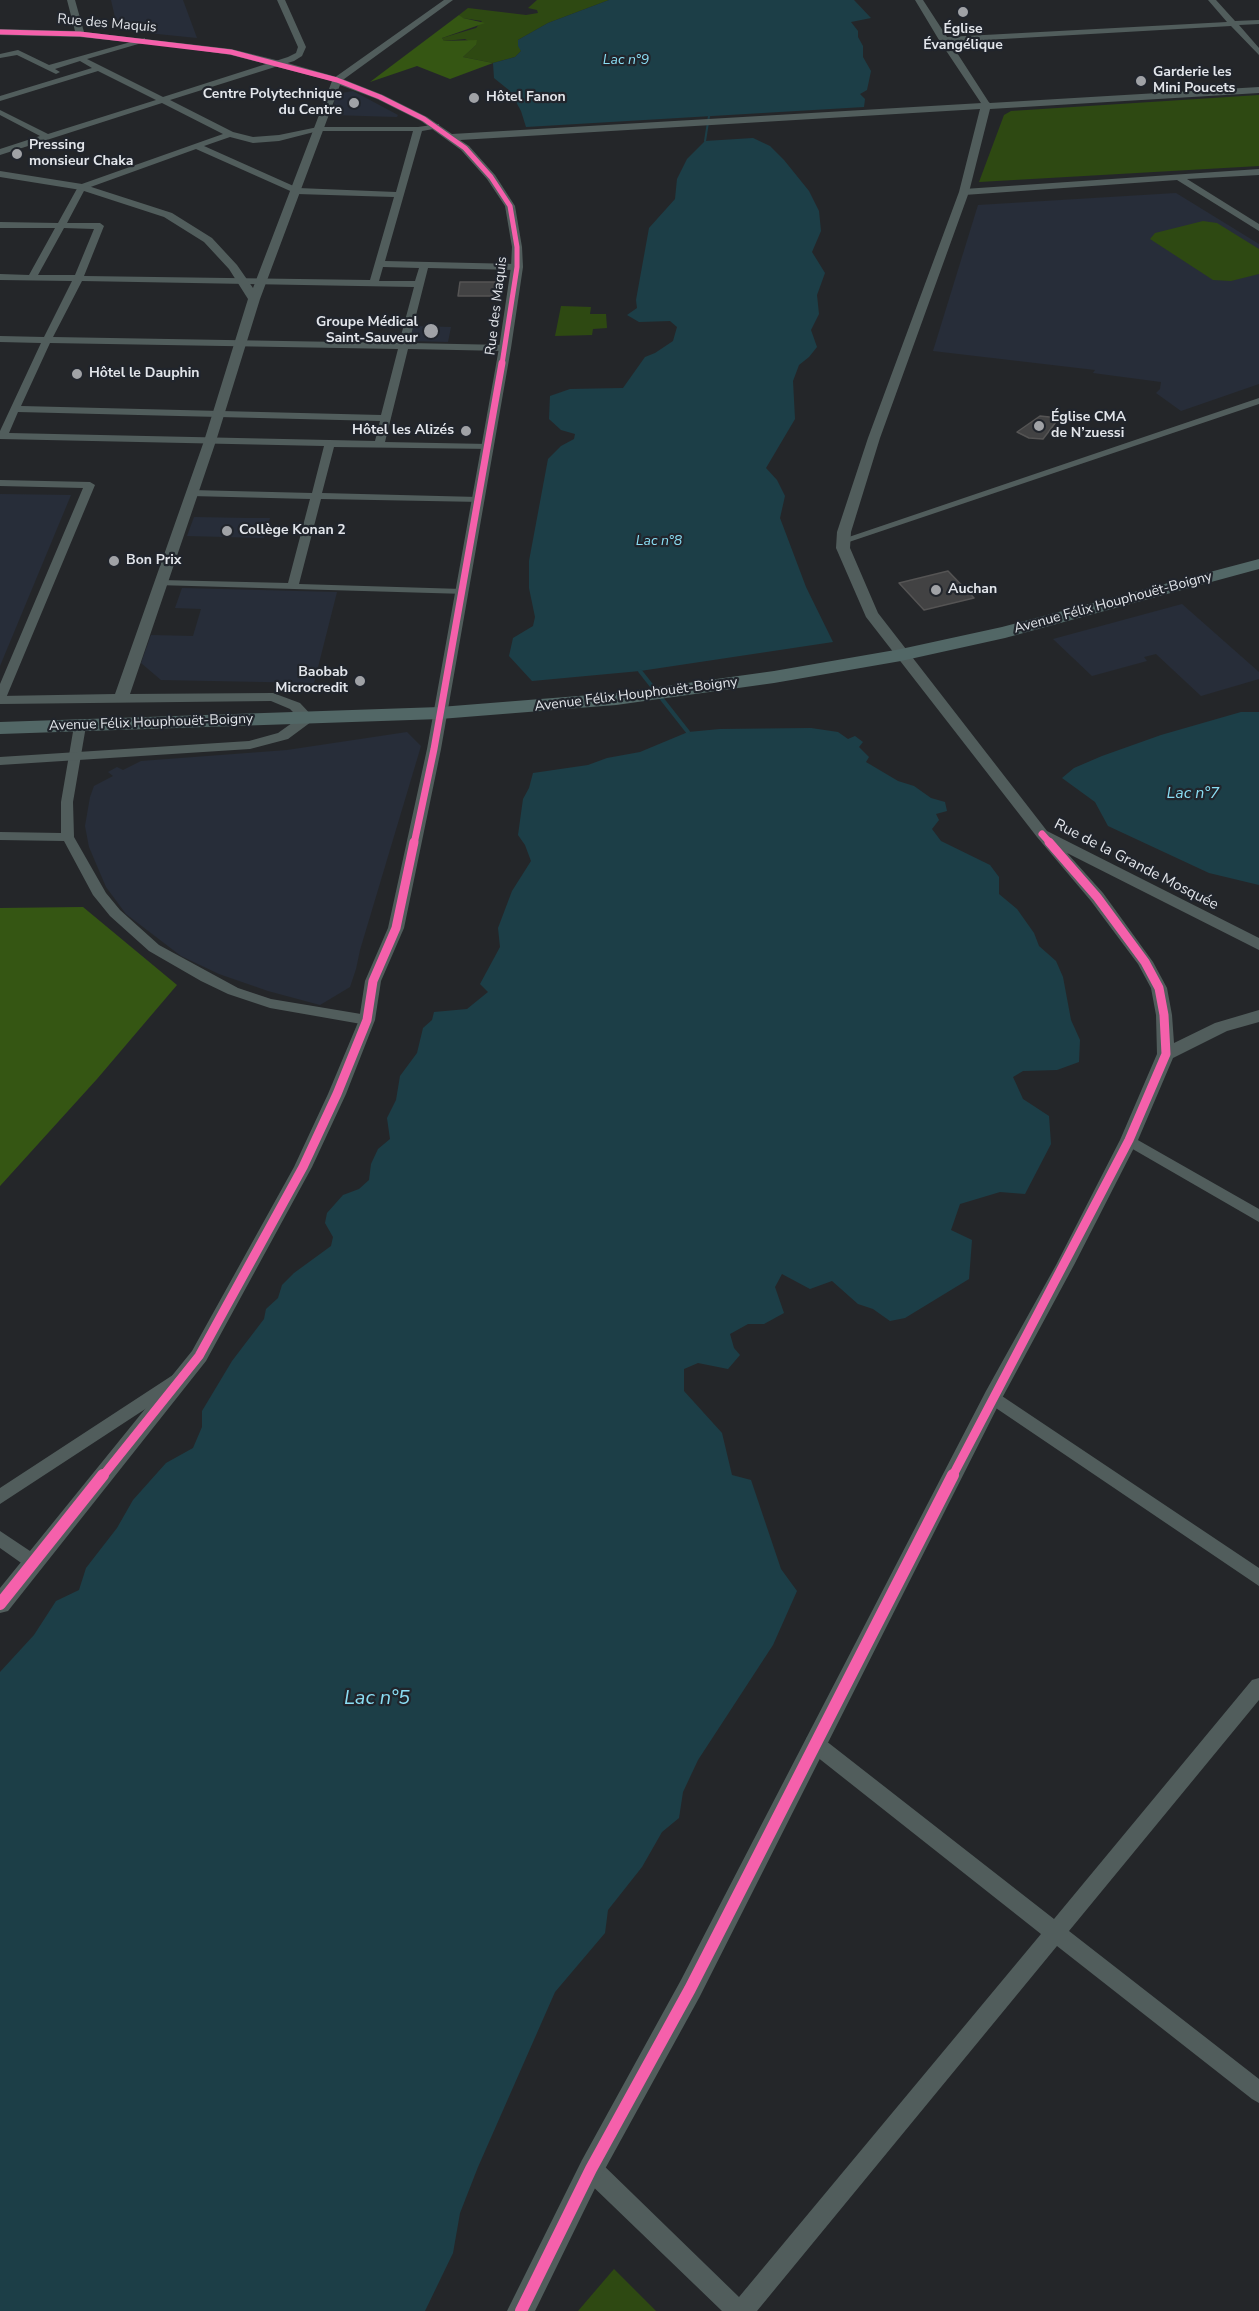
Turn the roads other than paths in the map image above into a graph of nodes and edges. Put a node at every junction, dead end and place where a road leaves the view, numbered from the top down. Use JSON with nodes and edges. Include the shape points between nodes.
{"nodes":[{"id":1,"x":71,"y":0,"type":"edge"},
{"id":2,"x":281,"y":0,"type":"edge"},
{"id":3,"x":449,"y":0,"type":"edge"},
{"id":4,"x":919,"y":0,"type":"edge"},
{"id":5,"x":1212,"y":0,"type":"edge"},
{"id":6,"x":1259,"y":22,"type":"edge"},
{"id":7,"x":1233,"y":23,"type":"junction"},
{"id":8,"x":0,"y":32,"type":"edge"},
{"id":9,"x":80,"y":34,"type":"junction"},
{"id":10,"x":142,"y":40,"type":"junction"},
{"id":11,"x":943,"y":40,"type":"junction"},
{"id":12,"x":1259,"y":52,"type":"edge"},
{"id":13,"x":0,"y":56,"type":"edge"},
{"id":14,"x":81,"y":59,"type":"junction"},
{"id":15,"x":281,"y":63,"type":"junction"},
{"id":16,"x":49,"y":68,"type":"junction"},
{"id":17,"x":99,"y":68,"type":"junction"},
{"id":18,"x":66,"y":78,"type":"junction"},
{"id":19,"x":337,"y":80,"type":"junction"},
{"id":20,"x":1259,"y":90,"type":"edge"},
{"id":21,"x":0,"y":99,"type":"edge"},
{"id":22,"x":166,"y":100,"type":"junction"},
{"id":23,"x":986,"y":104,"type":"junction"},
{"id":24,"x":0,"y":112,"type":"edge"},
{"id":25,"x":436,"y":126,"type":"junction"},
{"id":26,"x":318,"y":129,"type":"junction"},
{"id":27,"x":418,"y":129,"type":"junction"},
{"id":28,"x":230,"y":134,"type":"junction"},
{"id":29,"x":48,"y":137,"type":"junction"},
{"id":30,"x":453,"y":137,"type":"junction"},
{"id":31,"x":196,"y":146,"type":"junction"},
{"id":32,"x":0,"y":152,"type":"edge"},
{"id":33,"x":1259,"y":172,"type":"edge"},
{"id":34,"x":0,"y":174,"type":"edge"},
{"id":35,"x":1179,"y":178,"type":"junction"},
{"id":36,"x":82,"y":187,"type":"junction"},
{"id":37,"x":297,"y":191,"type":"junction"},
{"id":38,"x":964,"y":192,"type":"junction"},
{"id":39,"x":398,"y":195,"type":"junction"},
{"id":40,"x":0,"y":225,"type":"edge"},
{"id":41,"x":59,"y":226,"type":"junction"},
{"id":42,"x":1259,"y":228,"type":"edge"},
{"id":43,"x":380,"y":264,"type":"junction"},
{"id":44,"x":424,"y":265,"type":"junction"},
{"id":45,"x":517,"y":267,"type":"junction"},
{"id":46,"x":0,"y":277,"type":"edge"},
{"id":47,"x":32,"y":278,"type":"junction"},
{"id":48,"x":78,"y":279,"type":"junction"},
{"id":49,"x":243,"y":281,"type":"junction"},
{"id":50,"x":262,"y":281,"type":"junction"},
{"id":51,"x":374,"y":283,"type":"junction"},
{"id":52,"x":418,"y":284,"type":"junction"},
{"id":53,"x":254,"y":299,"type":"junction"},
{"id":54,"x":0,"y":339,"type":"edge"},
{"id":55,"x":47,"y":340,"type":"junction"},
{"id":56,"x":241,"y":342,"type":"junction"},
{"id":57,"x":402,"y":346,"type":"junction"},
{"id":58,"x":505,"y":348,"type":"junction"},
{"id":59,"x":1259,"y":401,"type":"edge"},
{"id":60,"x":16,"y":409,"type":"junction"},
{"id":61,"x":218,"y":415,"type":"junction"},
{"id":62,"x":385,"y":417,"type":"junction"},
{"id":63,"x":1,"y":436,"type":"edge"},
{"id":64,"x":210,"y":441,"type":"junction"},
{"id":65,"x":330,"y":443,"type":"junction"},
{"id":66,"x":379,"y":444,"type":"junction"},
{"id":67,"x":488,"y":447,"type":"junction"},
{"id":68,"x":0,"y":483,"type":"edge"},
{"id":69,"x":191,"y":493,"type":"junction"},
{"id":70,"x":315,"y":496,"type":"junction"},
{"id":71,"x":478,"y":500,"type":"junction"},
{"id":72,"x":843,"y":541,"type":"junction"},
{"id":73,"x":1259,"y":564,"type":"edge"},
{"id":74,"x":161,"y":583,"type":"junction"},
{"id":75,"x":292,"y":587,"type":"junction"},
{"id":76,"x":462,"y":592,"type":"junction"},
{"id":77,"x":901,"y":655,"type":"junction"},
{"id":78,"x":0,"y":699,"type":"edge"},
{"id":79,"x":121,"y":699,"type":"junction"},
{"id":80,"x":440,"y":713,"type":"junction"},
{"id":81,"x":308,"y":719,"type":"junction"},
{"id":82,"x":80,"y":726,"type":"junction"},
{"id":83,"x":0,"y":728,"type":"edge"},
{"id":84,"x":74,"y":758,"type":"junction"},
{"id":85,"x":0,"y":761,"type":"edge"},
{"id":86,"x":1042,"y":834,"type":"junction"},
{"id":87,"x":0,"y":836,"type":"edge"},
{"id":88,"x":68,"y":837,"type":"junction"},
{"id":89,"x":1259,"y":945,"type":"edge"},
{"id":90,"x":1259,"y":1016,"type":"edge"},
{"id":91,"x":367,"y":1020,"type":"junction"},
{"id":92,"x":1166,"y":1054,"type":"junction"},
{"id":93,"x":1129,"y":1140,"type":"junction"},
{"id":94,"x":1259,"y":1216,"type":"edge"},
{"id":95,"x":188,"y":1371,"type":"junction"},
{"id":96,"x":993,"y":1397,"type":"junction"},
{"id":97,"x":0,"y":1497,"type":"edge"},
{"id":98,"x":0,"y":1538,"type":"edge"},
{"id":99,"x":33,"y":1562,"type":"junction"},
{"id":100,"x":1259,"y":1578,"type":"edge"},
{"id":101,"x":0,"y":1604,"type":"edge"},
{"id":102,"x":1259,"y":1686,"type":"edge"},
{"id":103,"x":814,"y":1743,"type":"junction"},
{"id":104,"x":1055,"y":1932,"type":"junction"},
{"id":105,"x":1259,"y":2092,"type":"edge"},
{"id":106,"x":591,"y":2169,"type":"junction"},
{"id":107,"x":521,"y":2311,"type":"edge"},
{"id":108,"x":740,"y":2311,"type":"edge"}],
"edges":[{"from":1,"to":9,"type":"street"},
{"from":2,"to":15,"type":"street","via":[[302,47],[299,54]]},
{"from":3,"to":19,"type":"street"},
{"from":4,"to":11,"type":"street"},
{"from":5,"to":7,"type":"street"},
{"from":6,"to":7,"type":"street"},
{"from":7,"to":11,"type":"street"},
{"from":7,"to":12,"type":"street"},
{"from":8,"to":9,"type":"street","name":"Rue des Maquis"},
{"from":9,"to":10,"type":"street","name":"Rue des Maquis"},
{"from":10,"to":14,"type":"street"},
{"from":10,"to":15,"type":"street","name":"Rue des Maquis"},
{"from":11,"to":23,"type":"street"},
{"from":13,"to":16,"type":"street","via":[[18,52]]},
{"from":14,"to":16,"type":"street"},
{"from":14,"to":17,"type":"street"},
{"from":15,"to":19,"type":"street","name":"Rue des Maquis"},
{"from":15,"to":22,"type":"street"},
{"from":16,"to":18,"type":"street"},
{"from":17,"to":18,"type":"street"},
{"from":17,"to":22,"type":"street"},
{"from":18,"to":21,"type":"street"},
{"from":19,"to":25,"type":"street","name":"Rue des Maquis"},
{"from":19,"to":26,"type":"street"},
{"from":20,"to":23,"type":"street"},
{"from":22,"to":28,"type":"street"},
{"from":22,"to":29,"type":"street"},
{"from":23,"to":30,"type":"street"},
{"from":23,"to":38,"type":"street"},
{"from":24,"to":29,"type":"street"},
{"from":25,"to":27,"type":"street"},
{"from":25,"to":30,"type":"street","name":"Rue des Maquis"},
{"from":26,"to":27,"type":"street"},
{"from":26,"to":28,"type":"street","via":[[266,140]]},
{"from":26,"to":37,"type":"street"},
{"from":27,"to":39,"type":"street"},
{"from":28,"to":31,"type":"street"},
{"from":29,"to":32,"type":"street"},
{"from":30,"to":45,"type":"street","name":"Rue des Maquis","via":[[491,177],[510,206]]},
{"from":31,"to":36,"type":"street"},
{"from":31,"to":37,"type":"street"},
{"from":33,"to":35,"type":"street"},
{"from":34,"to":36,"type":"street"},
{"from":35,"to":38,"type":"street"},
{"from":35,"to":42,"type":"street"},
{"from":36,"to":41,"type":"street"},
{"from":36,"to":49,"type":"street","via":[[145,206],[188,226],[214,246]]},
{"from":37,"to":39,"type":"street"},
{"from":37,"to":50,"type":"street"},
{"from":38,"to":72,"type":"street","via":[[874,438]]},
{"from":39,"to":43,"type":"street"},
{"from":40,"to":41,"type":"street"},
{"from":41,"to":47,"type":"street"},
{"from":41,"to":48,"type":"street","via":[[100,226]]},
{"from":43,"to":44,"type":"street"},
{"from":43,"to":51,"type":"street"},
{"from":44,"to":45,"type":"street"},
{"from":44,"to":52,"type":"street"},
{"from":45,"to":58,"type":"street","name":"Rue des Maquis"},
{"from":46,"to":47,"type":"street"},
{"from":47,"to":48,"type":"street"},
{"from":48,"to":49,"type":"street"},
{"from":48,"to":55,"type":"street"},
{"from":49,"to":50,"type":"street"},
{"from":49,"to":53,"type":"street"},
{"from":50,"to":51,"type":"street"},
{"from":50,"to":53,"type":"street"},
{"from":51,"to":52,"type":"street"},
{"from":52,"to":57,"type":"street"},
{"from":53,"to":56,"type":"street"},
{"from":54,"to":55,"type":"street"},
{"from":55,"to":56,"type":"street"},
{"from":55,"to":60,"type":"street"},
{"from":56,"to":57,"type":"street"},
{"from":56,"to":61,"type":"street"},
{"from":57,"to":58,"type":"street"},
{"from":57,"to":62,"type":"street"},
{"from":58,"to":67,"type":"street","name":"Rue des Maquis"},
{"from":59,"to":72,"type":"street"},
{"from":60,"to":61,"type":"street"},
{"from":60,"to":63,"type":"street"},
{"from":61,"to":62,"type":"street"},
{"from":61,"to":64,"type":"street"},
{"from":62,"to":66,"type":"street"},
{"from":63,"to":64,"type":"street"},
{"from":64,"to":65,"type":"street"},
{"from":64,"to":69,"type":"street"},
{"from":65,"to":66,"type":"street"},
{"from":65,"to":70,"type":"street"},
{"from":66,"to":67,"type":"street"},
{"from":67,"to":71,"type":"street","name":"Rue des Maquis"},
{"from":68,"to":78,"type":"street","via":[[90,485]]},
{"from":69,"to":70,"type":"street"},
{"from":69,"to":74,"type":"street"},
{"from":70,"to":71,"type":"street"},
{"from":70,"to":75,"type":"street"},
{"from":71,"to":76,"type":"street","name":"Rue des Maquis"},
{"from":72,"to":77,"type":"street","name":"Rue de la Grande Mosquée","via":[[871,614]]},
{"from":73,"to":77,"type":"highway","name":"Avenue Félix Houphouët-Boigny","via":[[1005,632]]},
{"from":74,"to":75,"type":"street"},
{"from":74,"to":79,"type":"street"},
{"from":75,"to":76,"type":"street"},
{"from":76,"to":80,"type":"street","name":"Rue des Maquis"},
{"from":77,"to":80,"type":"highway","name":"Avenue Félix Houphouët-Boigny","via":[[616,699]]},
{"from":77,"to":86,"type":"street","name":"Rue de la Grande Mosquée"},
{"from":78,"to":79,"type":"street"},
{"from":79,"to":81,"type":"street","via":[[273,697],[290,703]]},
{"from":80,"to":81,"type":"highway","name":"Avenue Félix Houphouët-Boigny"},
{"from":80,"to":91,"type":"street","name":"Rue des Maquis","via":[[396,928],[373,981]]},
{"from":81,"to":82,"type":"highway","name":"Avenue Félix Houphouët-Boigny"},
{"from":81,"to":84,"type":"street","via":[[283,736],[250,746]]},
{"from":82,"to":83,"type":"highway","name":"Avenue Félix Houphouët-Boigny"},
{"from":82,"to":84,"type":"street"},
{"from":84,"to":85,"type":"street"},
{"from":84,"to":88,"type":"street","via":[[67,802]]},
{"from":86,"to":89,"type":"street","name":"Rue de la Grande Mosquée"},
{"from":86,"to":92,"type":"street","via":[[1097,897],[1145,962],[1159,988]]},
{"from":87,"to":88,"type":"street"},
{"from":88,"to":91,"type":"street","via":[[100,895],[138,936],[169,958],[233,991],[270,1003]]},
{"from":90,"to":92,"type":"street","via":[[1221,1027]]},
{"from":91,"to":95,"type":"street","name":"Rue des Maquis","via":[[303,1167]]},
{"from":92,"to":93,"type":"street"},
{"from":93,"to":94,"type":"street"},
{"from":93,"to":96,"type":"street"},
{"from":95,"to":97,"type":"street"},
{"from":95,"to":99,"type":"street","name":"Rue des Maquis"},
{"from":96,"to":100,"type":"street"},
{"from":96,"to":103,"type":"street"},
{"from":98,"to":99,"type":"street"},
{"from":99,"to":101,"type":"street","name":"Rue des Maquis"},
{"from":102,"to":104,"type":"street"},
{"from":103,"to":104,"type":"street"},
{"from":103,"to":106,"type":"street","via":[[690,1989]]},
{"from":104,"to":105,"type":"street"},
{"from":104,"to":108,"type":"street"},
{"from":106,"to":107,"type":"street"},
{"from":106,"to":108,"type":"street"}]}
